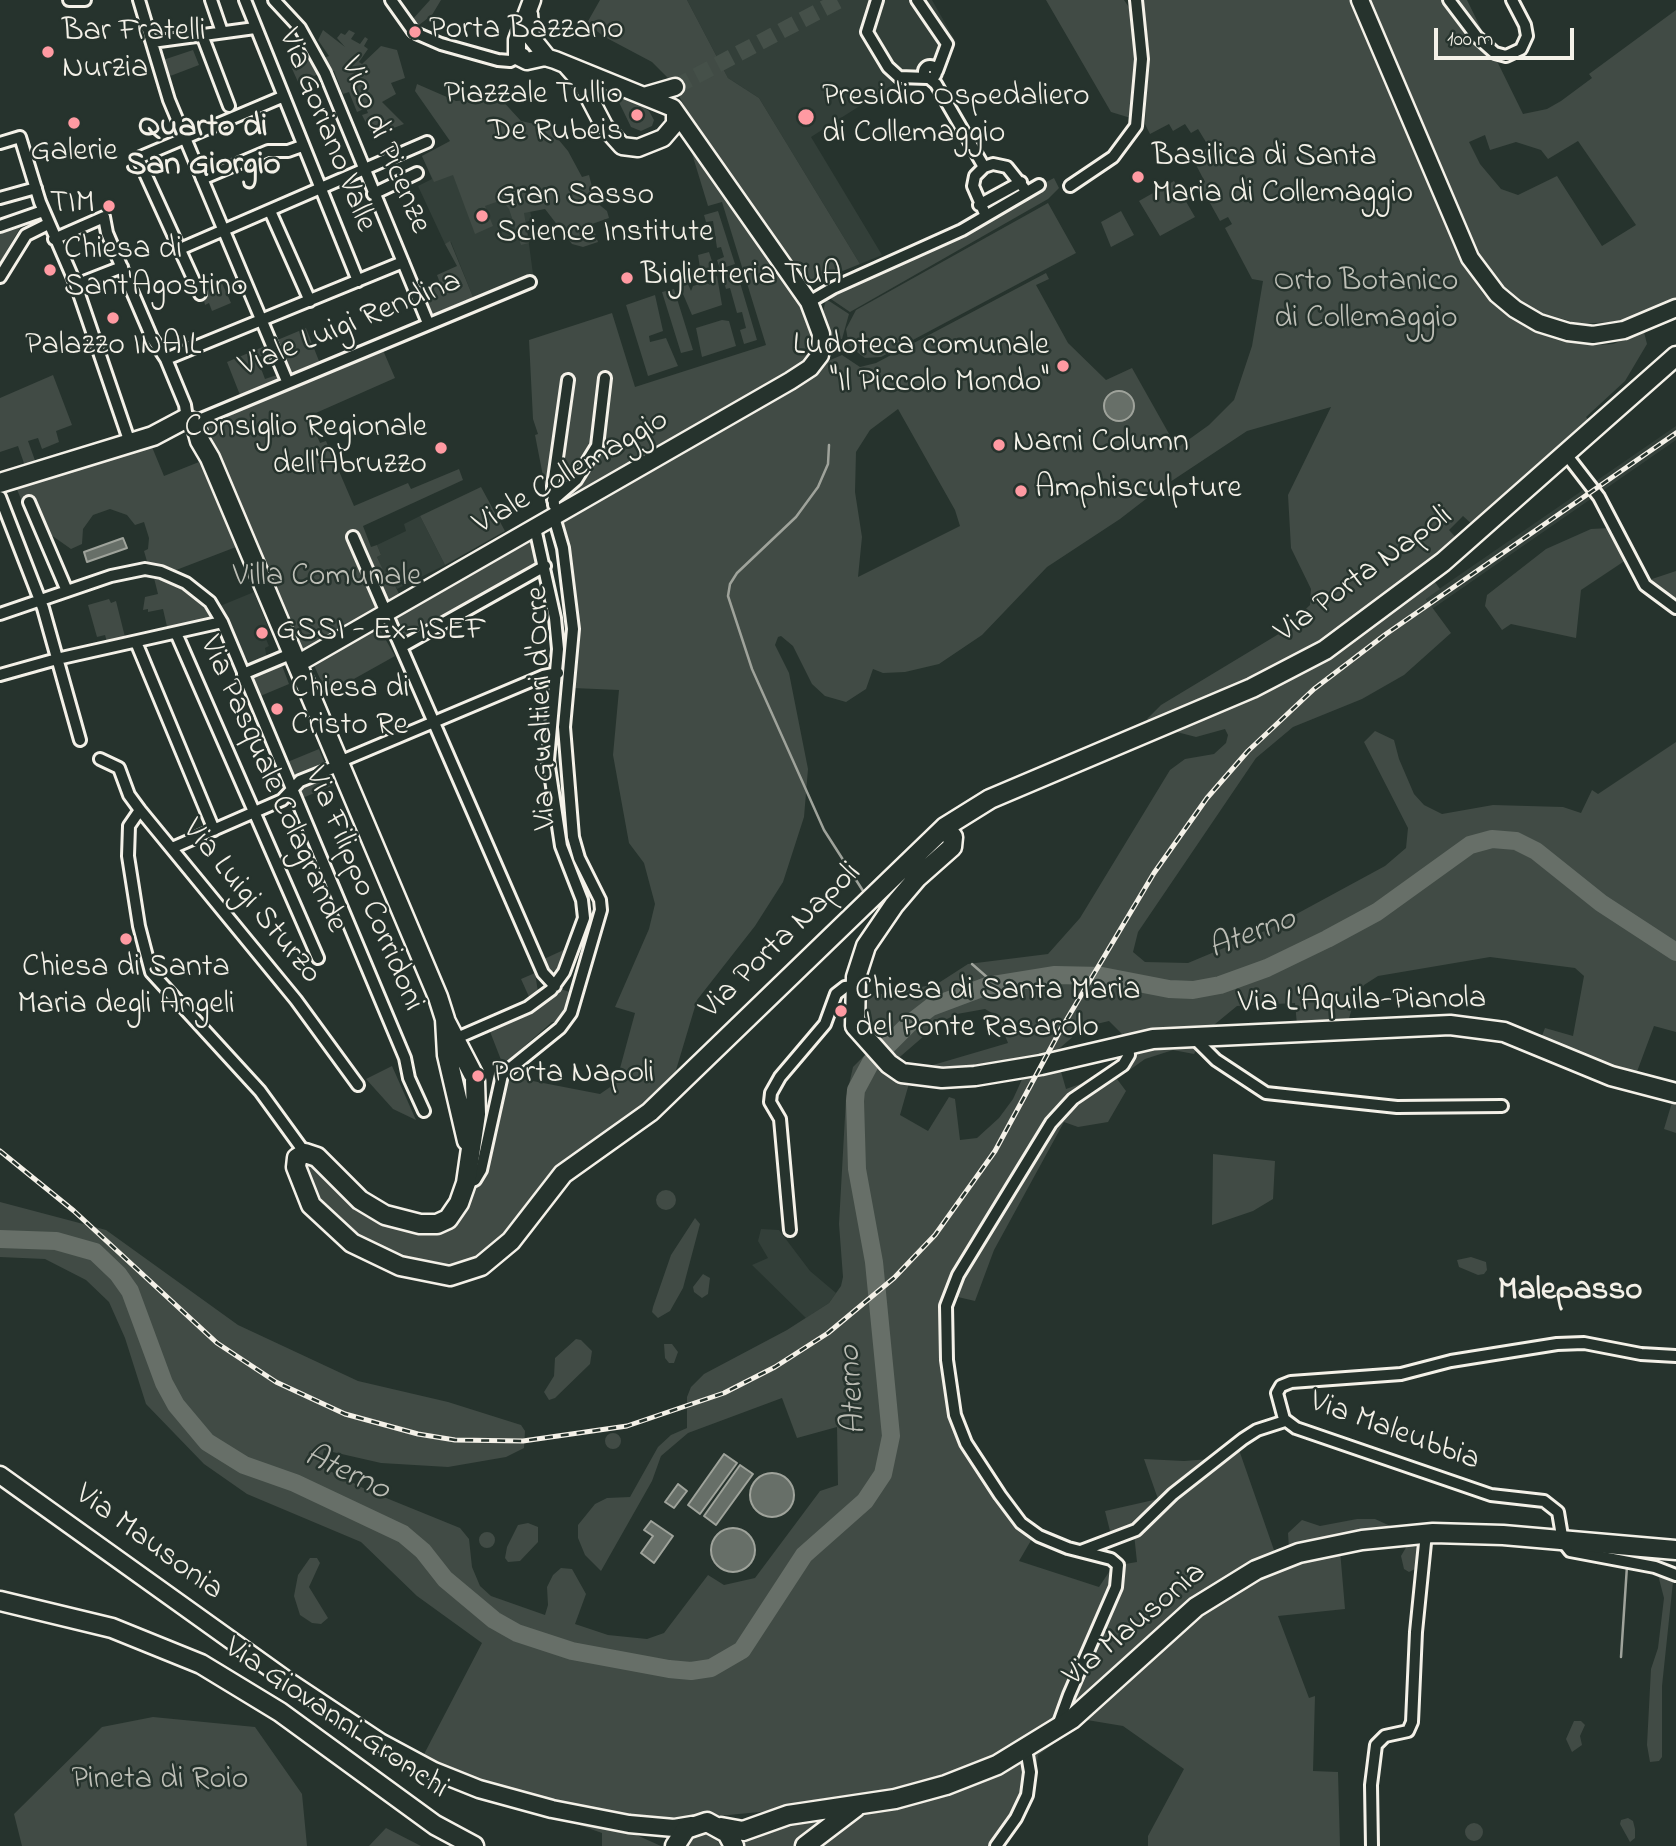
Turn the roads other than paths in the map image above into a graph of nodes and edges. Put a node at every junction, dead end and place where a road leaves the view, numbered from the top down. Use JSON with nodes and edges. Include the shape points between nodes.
{"nodes":[{"id":1,"x":85,"y":0,"type":"edge"},
{"id":2,"x":139,"y":0,"type":"edge"},
{"id":3,"x":211,"y":0,"type":"edge"},
{"id":4,"x":246,"y":0,"type":"edge"},
{"id":5,"x":274,"y":0,"type":"edge"},
{"id":6,"x":391,"y":0,"type":"edge"},
{"id":7,"x":917,"y":0,"type":"edge"},
{"id":8,"x":1129,"y":0,"type":"edge"},
{"id":9,"x":1136,"y":0,"type":"edge"},
{"id":10,"x":1360,"y":0,"type":"edge"},
{"id":11,"x":1449,"y":0,"type":"edge"},
{"id":12,"x":1512,"y":0,"type":"edge"},
{"id":13,"x":69,"y":1,"type":"edge"},
{"id":14,"x":531,"y":3,"type":"edge"},
{"id":15,"x":878,"y":3,"type":"edge"},
{"id":16,"x":1138,"y":16,"type":"junction"},
{"id":17,"x":255,"y":28,"type":"junction"},
{"id":18,"x":222,"y":32,"type":"junction"},
{"id":19,"x":202,"y":35,"type":"junction"},
{"id":20,"x":152,"y":42,"type":"junction"},
{"id":21,"x":518,"y":57,"type":"junction"},
{"id":22,"x":555,"y":60,"type":"junction"},
{"id":23,"x":933,"y":77,"type":"junction"},
{"id":24,"x":616,"y":83,"type":"junction"},
{"id":25,"x":282,"y":97,"type":"junction"},
{"id":26,"x":593,"y":106,"type":"junction"},
{"id":27,"x":671,"y":108,"type":"junction"},
{"id":28,"x":231,"y":113,"type":"junction"},
{"id":29,"x":184,"y":137,"type":"junction"},
{"id":30,"x":658,"y":141,"type":"junction"},
{"id":31,"x":427,"y":142,"type":"dead end"},
{"id":32,"x":0,"y":144,"type":"edge"},
{"id":33,"x":302,"y":146,"type":"junction"},
{"id":34,"x":704,"y":150,"type":"junction"},
{"id":35,"x":984,"y":167,"type":"junction"},
{"id":36,"x":363,"y":169,"type":"junction"},
{"id":37,"x":417,"y":173,"type":"dead end"},
{"id":38,"x":202,"y":179,"type":"junction"},
{"id":39,"x":1039,"y":185,"type":"dead end"},
{"id":40,"x":1070,"y":186,"type":"dead end"},
{"id":41,"x":1024,"y":187,"type":"junction"},
{"id":42,"x":36,"y":188,"type":"junction"},
{"id":43,"x":319,"y":189,"type":"junction"},
{"id":44,"x":373,"y":194,"type":"junction"},
{"id":45,"x":0,"y":198,"type":"edge"},
{"id":46,"x":979,"y":205,"type":"junction"},
{"id":47,"x":43,"y":211,"type":"junction"},
{"id":48,"x":270,"y":211,"type":"junction"},
{"id":49,"x":986,"y":216,"type":"junction"},
{"id":50,"x":48,"y":225,"type":"junction"},
{"id":51,"x":0,"y":226,"type":"edge"},
{"id":52,"x":223,"y":230,"type":"junction"},
{"id":53,"x":54,"y":239,"type":"junction"},
{"id":54,"x":180,"y":248,"type":"junction"},
{"id":55,"x":403,"y":262,"type":"junction"},
{"id":56,"x":122,"y":267,"type":"junction"},
{"id":57,"x":0,"y":277,"type":"edge"},
{"id":58,"x":358,"y":281,"type":"junction"},
{"id":59,"x":530,"y":282,"type":"dead end"},
{"id":60,"x":76,"y":285,"type":"junction"},
{"id":61,"x":200,"y":294,"type":"dead end"},
{"id":62,"x":310,"y":300,"type":"junction"},
{"id":63,"x":808,"y":302,"type":"junction"},
{"id":64,"x":1676,"y":308,"type":"edge"},
{"id":65,"x":261,"y":320,"type":"junction"},
{"id":66,"x":428,"y":323,"type":"junction"},
{"id":67,"x":1676,"y":356,"type":"edge"},
{"id":68,"x":166,"y":359,"type":"junction"},
{"id":69,"x":605,"y":378,"type":"dead end"},
{"id":70,"x":568,"y":380,"type":"dead end"},
{"id":71,"x":287,"y":381,"type":"junction"},
{"id":72,"x":190,"y":431,"type":"junction"},
{"id":73,"x":131,"y":443,"type":"junction"},
{"id":74,"x":1565,"y":453,"type":"junction"},
{"id":75,"x":0,"y":483,"type":"edge"},
{"id":76,"x":0,"y":497,"type":"edge"},
{"id":77,"x":29,"y":502,"type":"dead end"},
{"id":78,"x":555,"y":511,"type":"junction"},
{"id":79,"x":535,"y":528,"type":"junction"},
{"id":80,"x":353,"y":537,"type":"dead end"},
{"id":81,"x":545,"y":566,"type":"junction"},
{"id":82,"x":67,"y":591,"type":"junction"},
{"id":83,"x":40,"y":601,"type":"junction"},
{"id":84,"x":1676,"y":608,"type":"edge"},
{"id":85,"x":0,"y":614,"type":"edge"},
{"id":86,"x":385,"y":614,"type":"junction"},
{"id":87,"x":222,"y":622,"type":"junction"},
{"id":88,"x":176,"y":633,"type":"junction"},
{"id":89,"x":136,"y":642,"type":"junction"},
{"id":90,"x":401,"y":647,"type":"junction"},
{"id":91,"x":57,"y":659,"type":"junction"},
{"id":92,"x":295,"y":659,"type":"junction"},
{"id":93,"x":558,"y":673,"type":"junction"},
{"id":94,"x":243,"y":674,"type":"junction"},
{"id":95,"x":0,"y":676,"type":"edge"},
{"id":96,"x":435,"y":723,"type":"junction"},
{"id":97,"x":80,"y":740,"type":"dead end"},
{"id":98,"x":100,"y":759,"type":"dead end"},
{"id":99,"x":344,"y":761,"type":"junction"},
{"id":100,"x":292,"y":791,"type":"junction"},
{"id":101,"x":139,"y":810,"type":"junction"},
{"id":102,"x":254,"y":812,"type":"junction"},
{"id":103,"x":945,"y":827,"type":"junction"},
{"id":104,"x":214,"y":830,"type":"junction"},
{"id":105,"x":172,"y":848,"type":"junction"},
{"id":106,"x":318,"y":958,"type":"dead end"},
{"id":107,"x":555,"y":986,"type":"junction"},
{"id":108,"x":855,"y":986,"type":"junction"},
{"id":109,"x":1192,"y":1036,"type":"junction"},
{"id":110,"x":451,"y":1040,"type":"junction"},
{"id":111,"x":1128,"y":1042,"type":"junction"},
{"id":112,"x":358,"y":1085,"type":"dead end"},
{"id":113,"x":1676,"y":1093,"type":"edge"},
{"id":114,"x":1502,"y":1106,"type":"dead end"},
{"id":115,"x":424,"y":1111,"type":"dead end"},
{"id":116,"x":305,"y":1153,"type":"junction"},
{"id":117,"x":469,"y":1163,"type":"junction"},
{"id":118,"x":466,"y":1183,"type":"junction"},
{"id":119,"x":790,"y":1230,"type":"dead end"},
{"id":120,"x":1676,"y":1356,"type":"edge"},
{"id":121,"x":1285,"y":1421,"type":"junction"},
{"id":122,"x":0,"y":1475,"type":"edge"},
{"id":123,"x":1426,"y":1533,"type":"junction"},
{"id":124,"x":1563,"y":1540,"type":"junction"},
{"id":125,"x":1676,"y":1550,"type":"edge"},
{"id":126,"x":1081,"y":1551,"type":"junction"},
{"id":127,"x":1676,"y":1575,"type":"edge"},
{"id":128,"x":0,"y":1601,"type":"edge"},
{"id":129,"x":1062,"y":1727,"type":"junction"},
{"id":130,"x":1026,"y":1749,"type":"junction"},
{"id":131,"x":856,"y":1807,"type":"junction"},
{"id":132,"x":640,"y":1825,"type":"junction"},
{"id":133,"x":692,"y":1825,"type":"junction"},
{"id":134,"x":721,"y":1827,"type":"junction"},
{"id":135,"x":474,"y":1846,"type":"edge"},
{"id":136,"x":673,"y":1846,"type":"edge"},
{"id":137,"x":734,"y":1846,"type":"edge"},
{"id":138,"x":805,"y":1846,"type":"edge"},
{"id":139,"x":996,"y":1846,"type":"edge"},
{"id":140,"x":1372,"y":1846,"type":"edge"}],
"edges":[{"from":1,"to":13,"type":"street"},
{"from":2,"to":20,"type":"street"},
{"from":3,"to":18,"type":"street"},
{"from":4,"to":17,"type":"street","name":"Via Goriano Valle"},
{"from":5,"to":36,"type":"street","name":"Vico di Picenze","via":[[315,52]]},
{"from":6,"to":21,"type":"street","via":[[415,32],[441,44],[495,60]]},
{"from":7,"to":23,"type":"street","via":[[947,44]]},
{"from":8,"to":16,"type":"street"},
{"from":9,"to":16,"type":"street"},
{"from":10,"to":64,"type":"main road","via":[[1470,258],[1497,294],[1539,323],[1593,335],[1624,330]]},
{"from":11,"to":12,"type":"street","via":[[1477,37],[1495,53],[1506,56],[1521,49],[1527,36]]},
{"from":14,"to":21,"type":"main road","via":[[517,40]]},
{"from":14,"to":22,"type":"main road","via":[[530,34],[538,50]]},
{"from":15,"to":23,"type":"street","via":[[867,32],[890,70],[899,77]]},
{"from":16,"to":40,"type":"street","via":[[1142,81],[1136,126],[1117,154]]},
{"from":17,"to":18,"type":"street"},
{"from":17,"to":25,"type":"street","name":"Via Goriano Valle"},
{"from":18,"to":19,"type":"street"},
{"from":19,"to":20,"type":"street"},
{"from":19,"to":28,"type":"street"},
{"from":20,"to":29,"type":"street"},
{"from":21,"to":22,"type":"main road"},
{"from":22,"to":24,"type":"main road"},
{"from":22,"to":26,"type":"main road","via":[[581,82]]},
{"from":23,"to":35,"type":"street"},
{"from":24,"to":26,"type":"main road","via":[[599,88]]},
{"from":24,"to":27,"type":"main road","name":"Viale Collemaggio","via":[[650,95],[675,87],[669,93]]},
{"from":25,"to":28,"type":"street"},
{"from":25,"to":33,"type":"street","name":"Via Goriano Valle"},
{"from":26,"to":30,"type":"main road","via":[[622,146],[634,148]]},
{"from":27,"to":30,"type":"main road","via":[[675,124]]},
{"from":27,"to":34,"type":"main road","name":"Viale Collemaggio"},
{"from":28,"to":29,"type":"street"},
{"from":29,"to":38,"type":"street"},
{"from":29,"to":54,"type":"street","via":[[138,158]]},
{"from":30,"to":34,"type":"main road","via":[[684,138]]},
{"from":31,"to":36,"type":"street"},
{"from":32,"to":42,"type":"street","via":[[20,137]]},
{"from":33,"to":38,"type":"street","via":[[268,151]]},
{"from":33,"to":43,"type":"street","name":"Via Goriano Valle"},
{"from":34,"to":63,"type":"main road","name":"Viale Collemaggio"},
{"from":35,"to":41,"type":"street","via":[[993,163],[1004,166]]},
{"from":35,"to":46,"type":"street","via":[[973,184]]},
{"from":36,"to":43,"type":"street"},
{"from":36,"to":44,"type":"street","name":"Vico di Picenze"},
{"from":37,"to":44,"type":"street"},
{"from":38,"to":52,"type":"street"},
{"from":39,"to":41,"type":"street"},
{"from":41,"to":46,"type":"street"},
{"from":41,"to":49,"type":"street"},
{"from":42,"to":45,"type":"street"},
{"from":42,"to":47,"type":"street"},
{"from":43,"to":48,"type":"street"},
{"from":43,"to":58,"type":"street","name":"Via Goriano Valle"},
{"from":44,"to":55,"type":"street","name":"Vico di Picenze"},
{"from":46,"to":49,"type":"street"},
{"from":47,"to":50,"type":"street"},
{"from":47,"to":51,"type":"street"},
{"from":48,"to":52,"type":"street"},
{"from":48,"to":62,"type":"street"},
{"from":49,"to":63,"type":"street"},
{"from":50,"to":53,"type":"street"},
{"from":50,"to":57,"type":"street","via":[[24,237]]},
{"from":52,"to":54,"type":"street"},
{"from":52,"to":65,"type":"street"},
{"from":53,"to":56,"type":"street","via":[[104,217]]},
{"from":53,"to":60,"type":"street"},
{"from":54,"to":61,"type":"street"},
{"from":55,"to":58,"type":"street"},
{"from":55,"to":66,"type":"street","name":"Vico di Picenze"},
{"from":56,"to":60,"type":"street"},
{"from":56,"to":68,"type":"street","via":[[153,341]]},
{"from":58,"to":62,"type":"street"},
{"from":59,"to":66,"type":"street","name":"Viale Luigi Rendina"},
{"from":60,"to":73,"type":"street"},
{"from":62,"to":65,"type":"street"},
{"from":63,"to":78,"type":"main road","name":"Viale Collemaggio","via":[[822,341],[819,358],[810,368]]},
{"from":65,"to":68,"type":"street"},
{"from":65,"to":71,"type":"street"},
{"from":66,"to":71,"type":"street","name":"Viale Luigi Rendina"},
{"from":67,"to":74,"type":"main road","name":"Via Porta Napoli"},
{"from":68,"to":72,"type":"street","via":[[186,407]]},
{"from":69,"to":78,"type":"street","via":[[596,450]]},
{"from":70,"to":78,"type":"street"},
{"from":71,"to":72,"type":"street","name":"Viale Luigi Rendina"},
{"from":72,"to":73,"type":"main road"},
{"from":72,"to":92,"type":"main road"},
{"from":73,"to":75,"type":"main road"},
{"from":74,"to":84,"type":"street","via":[[1600,497],[1645,585]]},
{"from":74,"to":103,"type":"main road","name":"Via Porta Napoli","via":[[1433,571],[1315,656],[1252,688],[990,799]]},
{"from":76,"to":83,"type":"street"},
{"from":77,"to":82,"type":"street"},
{"from":78,"to":79,"type":"main road","name":"Viale Collemaggio"},
{"from":78,"to":118,"type":"street","name":"Via Gualtieri d'Ocre","via":[[573,629],[564,726],[570,813],[575,847],[602,908],[571,1013],[502,1075],[481,1170],[475,1180]]},
{"from":79,"to":81,"type":"street"},
{"from":79,"to":86,"type":"main road","name":"Viale Collemaggio"},
{"from":80,"to":86,"type":"street"},
{"from":81,"to":90,"type":"street"},
{"from":81,"to":93,"type":"street"},
{"from":82,"to":83,"type":"street"},
{"from":82,"to":87,"type":"street","name":"Via Filippo Corridoni","via":[[149,569],[197,590]]},
{"from":83,"to":85,"type":"street"},
{"from":83,"to":91,"type":"street"},
{"from":86,"to":90,"type":"street"},
{"from":86,"to":92,"type":"main road","name":"Viale Collemaggio"},
{"from":87,"to":88,"type":"street"},
{"from":87,"to":94,"type":"street","name":"Via Filippo Corridoni"},
{"from":88,"to":89,"type":"street"},
{"from":88,"to":102,"type":"street","name":"Via Pasquale Colagrande"},
{"from":89,"to":91,"type":"street"},
{"from":89,"to":104,"type":"street"},
{"from":90,"to":96,"type":"street"},
{"from":91,"to":95,"type":"street"},
{"from":91,"to":97,"type":"street"},
{"from":92,"to":94,"type":"street"},
{"from":92,"to":99,"type":"main road"},
{"from":93,"to":96,"type":"street"},
{"from":93,"to":107,"type":"street","via":[[548,760],[561,846],[584,916]]},
{"from":94,"to":100,"type":"street","name":"Via Filippo Corridoni"},
{"from":96,"to":99,"type":"street"},
{"from":96,"to":107,"type":"street","via":[[543,972]]},
{"from":98,"to":101,"type":"street","name":"Via Luigi Sturzo","via":[[119,768]]},
{"from":99,"to":100,"type":"street","via":[[300,781]]},
{"from":99,"to":110,"type":"main road"},
{"from":100,"to":102,"type":"street"},
{"from":100,"to":115,"type":"street","name":"Via Filippo Corridoni"},
{"from":101,"to":105,"type":"street","name":"Via Luigi Sturzo"},
{"from":101,"to":116,"type":"street","via":[[129,826],[128,856],[151,972],[249,1079]]},
{"from":102,"to":104,"type":"street"},
{"from":102,"to":106,"type":"street","name":"Via Pasquale Colagrande"},
{"from":103,"to":108,"type":"main road","via":[[953,836],[953,846],[911,884],[882,921],[865,949]]},
{"from":103,"to":116,"type":"main road","name":"Via Porta Napoli","via":[[650,1112],[558,1178],[511,1241],[481,1266],[457,1275],[432,1274],[387,1261],[352,1243],[320,1215],[303,1191],[295,1165]]},
{"from":104,"to":105,"type":"street"},
{"from":105,"to":112,"type":"street","name":"Via Luigi Sturzo","via":[[296,1000]]},
{"from":107,"to":110,"type":"street","via":[[535,1003]]},
{"from":108,"to":111,"type":"main road","name":"Via L'Aquila-Pianola","via":[[858,1030],[890,1066],[909,1075],[949,1078],[1041,1065]]},
{"from":108,"to":119,"type":"street","via":[[836,993],[825,1024],[780,1077],[770,1096],[780,1119]]},
{"from":109,"to":111,"type":"main road","name":"Via L'Aquila-Pianola"},
{"from":109,"to":113,"type":"main road","name":"Via L'Aquila-Pianola","via":[[1450,1025],[1485,1028],[1611,1076]]},
{"from":109,"to":114,"type":"street","via":[[1216,1060],[1266,1093],[1397,1107]]},
{"from":110,"to":117,"type":"main road"},
{"from":110,"to":117,"type":"main road","via":[[474,1078],[477,1106]]},
{"from":111,"to":126,"type":"street","via":[[1129,1055],[1123,1065],[1073,1099],[1051,1123],[958,1275],[946,1306],[949,1387],[966,1443],[1021,1522],[1054,1544]]},
{"from":116,"to":118,"type":"main road","via":[[319,1158],[368,1205],[411,1223],[437,1224],[448,1219]]},
{"from":117,"to":118,"type":"main road"},
{"from":120,"to":121,"type":"street","name":"Via Maleubbia","via":[[1584,1343],[1557,1344],[1401,1374],[1291,1382],[1277,1391]]},
{"from":121,"to":124,"type":"street","name":"Via Maleubbia","via":[[1492,1495],[1544,1501],[1558,1512]]},
{"from":121,"to":126,"type":"street","via":[[1243,1439],[1136,1530]]},
{"from":122,"to":132,"type":"main road","name":"Via Mausonia","via":[[288,1681],[405,1756],[492,1793]]},
{"from":123,"to":124,"type":"main road","name":"Via Mausonia"},
{"from":123,"to":129,"type":"main road","name":"Via Mausonia","via":[[1332,1545],[1256,1570],[1180,1619]]},
{"from":123,"to":140,"type":"street","via":[[1412,1722],[1408,1731],[1385,1735],[1376,1745]]},
{"from":124,"to":125,"type":"main road","name":"Via Mausonia"},
{"from":124,"to":127,"type":"street","via":[[1570,1551]]},
{"from":126,"to":129,"type":"street","via":[[1111,1559],[1118,1565],[1119,1576],[1069,1695]]},
{"from":128,"to":135,"type":"main road","name":"Via Giovanni Gronchi","via":[[112,1628],[201,1664],[280,1712],[426,1819]]},
{"from":129,"to":130,"type":"main road","name":"Via Mausonia"},
{"from":130,"to":131,"type":"main road","name":"Via Mausonia","via":[[958,1781]]},
{"from":130,"to":139,"type":"street","via":[[1027,1795]]},
{"from":131,"to":134,"type":"main road","name":"Via Mausonia","via":[[788,1815],[743,1830]]},
{"from":131,"to":138,"type":"main road","name":"Via Mausonia"},
{"from":132,"to":133,"type":"main road","name":"Via Mausonia"},
{"from":132,"to":136,"type":"main road","name":"Via Mausonia","via":[[660,1832]]},
{"from":133,"to":134,"type":"main road","name":"Via Mausonia","via":[[707,1822]]},
{"from":133,"to":136,"type":"main road"},
{"from":134,"to":137,"type":"main road"}]}
